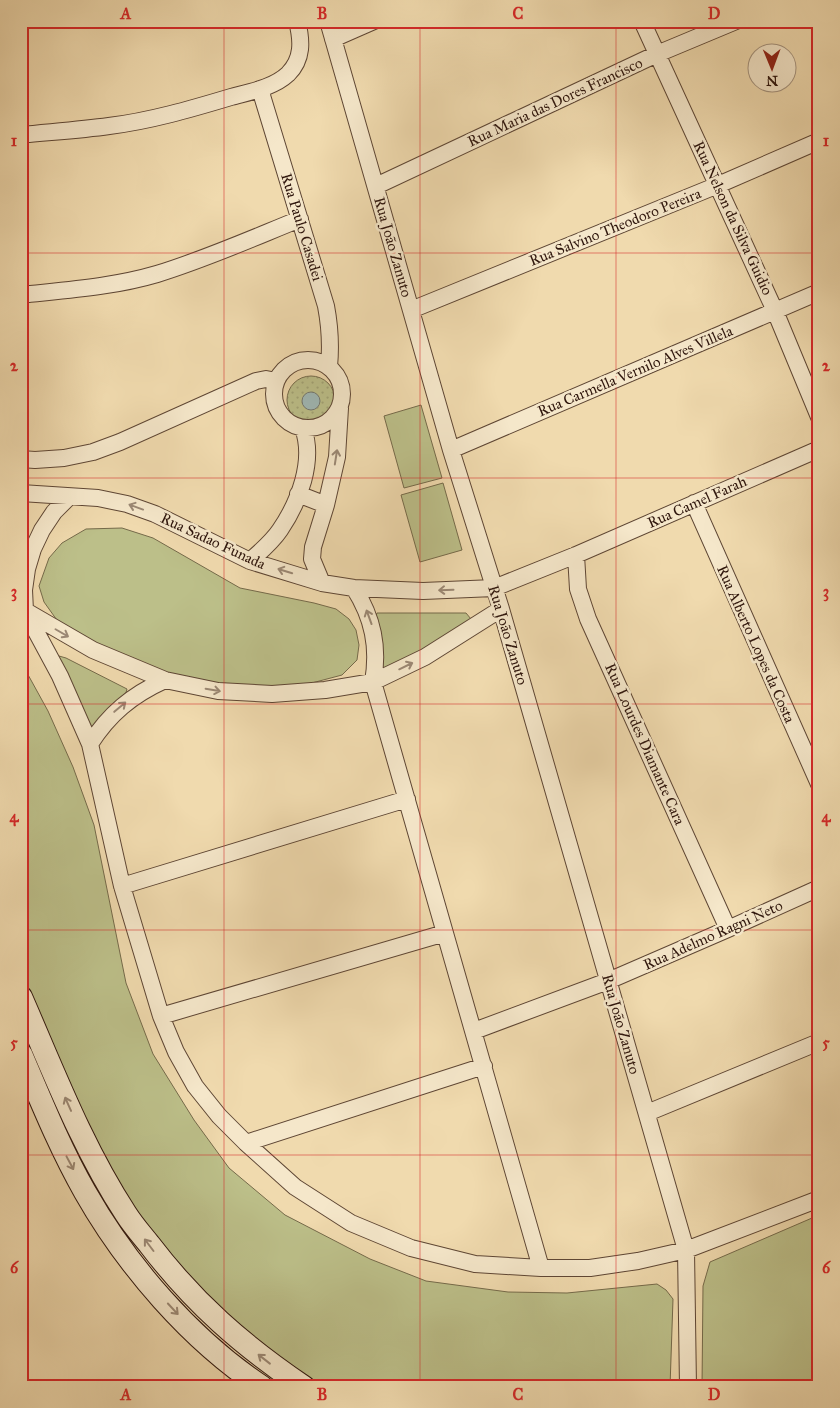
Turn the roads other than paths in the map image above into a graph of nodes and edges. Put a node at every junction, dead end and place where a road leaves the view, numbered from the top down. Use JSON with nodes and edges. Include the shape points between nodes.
{"nodes":[{"id":1,"x":297,"y":21,"type":"edge"},
{"id":2,"x":328,"y":21,"type":"edge"},
{"id":3,"x":374,"y":21,"type":"edge"},
{"id":4,"x":642,"y":21,"type":"edge"},
{"id":5,"x":736,"y":21,"type":"edge"},
{"id":6,"x":333,"y":39,"type":"junction"},
{"id":7,"x":658,"y":54,"type":"junction"},
{"id":8,"x":260,"y":89,"type":"junction"},
{"id":9,"x":21,"y":135,"type":"edge"},
{"id":10,"x":819,"y":141,"type":"edge"},
{"id":11,"x":718,"y":185,"type":"junction"},
{"id":12,"x":376,"y":186,"type":"junction"},
{"id":13,"x":300,"y":219,"type":"junction"},
{"id":14,"x":819,"y":292,"type":"edge"},
{"id":15,"x":21,"y":295,"type":"edge"},
{"id":16,"x":411,"y":310,"type":"junction"},
{"id":17,"x":775,"y":311,"type":"junction"},
{"id":18,"x":329,"y":367,"type":"junction"},
{"id":19,"x":276,"y":381,"type":"junction"},
{"id":20,"x":340,"y":408,"type":"junction"},
{"id":21,"x":819,"y":417,"type":"edge"},
{"id":22,"x":303,"y":428,"type":"junction"},
{"id":23,"x":819,"y":449,"type":"edge"},
{"id":24,"x":450,"y":450,"type":"junction"},
{"id":25,"x":21,"y":459,"type":"edge"},
{"id":26,"x":21,"y":493,"type":"edge"},
{"id":27,"x":298,"y":494,"type":"junction"},
{"id":28,"x":69,"y":497,"type":"junction"},
{"id":29,"x":694,"y":502,"type":"junction"},
{"id":30,"x":326,"y":505,"type":"junction"},
{"id":31,"x":576,"y":555,"type":"junction"},
{"id":32,"x":250,"y":561,"type":"junction"},
{"id":33,"x":322,"y":583,"type":"junction"},
{"id":34,"x":354,"y":588,"type":"junction"},
{"id":35,"x":494,"y":588,"type":"junction"},
{"id":36,"x":23,"y":609,"type":"edge"},
{"id":37,"x":501,"y":609,"type":"junction"},
{"id":38,"x":166,"y":680,"type":"junction"},
{"id":39,"x":373,"y":682,"type":"junction"},
{"id":40,"x":90,"y":744,"type":"junction"},
{"id":41,"x":819,"y":784,"type":"edge"},
{"id":42,"x":407,"y":799,"type":"junction"},
{"id":43,"x":122,"y":886,"type":"junction"},
{"id":44,"x":819,"y":888,"type":"edge"},
{"id":45,"x":728,"y":929,"type":"junction"},
{"id":46,"x":445,"y":934,"type":"junction"},
{"id":47,"x":608,"y":981,"type":"junction"},
{"id":48,"x":21,"y":996,"type":"edge"},
{"id":49,"x":161,"y":1016,"type":"junction"},
{"id":50,"x":474,"y":1031,"type":"junction"},
{"id":51,"x":819,"y":1042,"type":"edge"},
{"id":52,"x":21,"y":1054,"type":"edge"},
{"id":53,"x":484,"y":1066,"type":"junction"},
{"id":54,"x":647,"y":1113,"type":"junction"},
{"id":55,"x":246,"y":1143,"type":"junction"},
{"id":56,"x":819,"y":1199,"type":"edge"},
{"id":57,"x":686,"y":1250,"type":"junction"},
{"id":58,"x":541,"y":1268,"type":"junction"},
{"id":59,"x":262,"y":1387,"type":"edge"},
{"id":60,"x":304,"y":1387,"type":"edge"},
{"id":61,"x":688,"y":1387,"type":"edge"}],
"edges":[{"from":1,"to":8,"type":"street","via":[[300,56],[282,79]]},
{"from":2,"to":6,"type":"street","name":"Rua João Zanuto"},
{"from":3,"to":6,"type":"street"},
{"from":4,"to":7,"type":"street","name":"Rua Nelson da Silva Guidio"},
{"from":5,"to":7,"type":"street","name":"Rua Maria das Dores Francisco"},
{"from":6,"to":12,"type":"street","name":"Rua João Zanuto"},
{"from":7,"to":11,"type":"street","name":"Rua Nelson da Silva Guidio"},
{"from":7,"to":12,"type":"street","name":"Rua Maria das Dores Francisco"},
{"from":8,"to":9,"type":"street","via":[[186,110],[110,126]]},
{"from":8,"to":13,"type":"street","name":"Rua Paulo Casadei"},
{"from":10,"to":11,"type":"street","name":"Rua Salvino Theodoro Pereira"},
{"from":11,"to":16,"type":"street","name":"Rua Salvino Theodoro Pereira"},
{"from":11,"to":17,"type":"street","name":"Rua Nelson da Silva Guidio"},
{"from":12,"to":16,"type":"street","name":"Rua João Zanuto"},
{"from":13,"to":15,"type":"street","via":[[156,274],[88,288]]},
{"from":13,"to":18,"type":"street","name":"Rua Paulo Casadei","via":[[330,326]]},
{"from":14,"to":17,"type":"street","name":"Rua Carmella Vernilo Alves Villela"},
{"from":16,"to":24,"type":"street","name":"Rua João Zanuto"},
{"from":17,"to":21,"type":"street","name":"Rua Nelson da Silva Guidio"},
{"from":17,"to":24,"type":"street","name":"Rua Carmella Vernilo Alves Villela"},
{"from":18,"to":19,"type":"street","via":[[313,360],[295,362]]},
{"from":18,"to":20,"type":"street","via":[[340,381]]},
{"from":19,"to":22,"type":"street","via":[[276,407],[287,421]]},
{"from":19,"to":25,"type":"street","via":[[256,381],[93,452],[64,458]]},
{"from":20,"to":22,"type":"street","via":[[329,422]]},
{"from":30,"to":20,"type":"street","one_way":true,"via":[[337,457]]},
{"from":22,"to":27,"type":"street","via":[[308,458]]},
{"from":23,"to":29,"type":"street","name":"Rua Camel Farah"},
{"from":24,"to":35,"type":"street","name":"Rua João Zanuto"},
{"from":26,"to":28,"type":"street","name":"Rua Sadao Funada"},
{"from":27,"to":30,"type":"street"},
{"from":27,"to":32,"type":"street","via":[[279,531]]},
{"from":32,"to":28,"type":"street","name":"Rua Sadao Funada","one_way":true,"via":[[127,504]]},
{"from":28,"to":36,"type":"street","via":[[54,512],[33,549]]},
{"from":29,"to":31,"type":"street","name":"Rua Camel Farah"},
{"from":29,"to":41,"type":"street","name":"Rua Alberto Lopes da Costa"},
{"from":30,"to":33,"type":"street","via":[[312,559]]},
{"from":31,"to":35,"type":"street","name":"Rua Camel Farah"},
{"from":31,"to":45,"type":"street","name":"Rua Lourdes Diamante Cara","via":[[578,589],[588,619]]},
{"from":33,"to":32,"type":"street","name":"Rua Sadao Funada","one_way":true},
{"from":33,"to":34,"type":"street","name":"Rua Sadao Funada"},
{"from":35,"to":34,"type":"street","name":"Rua Sadao Funada","one_way":true,"via":[[423,591]]},
{"from":39,"to":34,"type":"street","one_way":true,"via":[[376,666],[374,633],[370,617]]},
{"from":35,"to":37,"type":"street","name":"Rua João Zanuto"},
{"from":36,"to":38,"type":"street","one_way":true,"via":[[93,650]]},
{"from":36,"to":40,"type":"street","via":[[60,676]]},
{"from":39,"to":37,"type":"street","one_way":true,"via":[[425,657]]},
{"from":37,"to":47,"type":"street","name":"Rua João Zanuto"},
{"from":38,"to":39,"type":"street","one_way":true,"via":[[218,692],[272,694]]},
{"from":40,"to":38,"type":"street","one_way":true,"via":[[100,727],[124,704]]},
{"from":39,"to":42,"type":"street"},
{"from":40,"to":43,"type":"street"},
{"from":42,"to":43,"type":"street"},
{"from":42,"to":46,"type":"street"},
{"from":43,"to":49,"type":"street"},
{"from":44,"to":45,"type":"street","name":"Rua Adelmo Ragni Neto"},
{"from":45,"to":47,"type":"street","name":"Rua Adelmo Ragni Neto"},
{"from":46,"to":49,"type":"street"},
{"from":46,"to":50,"type":"street"},
{"from":47,"to":50,"type":"street","name":"Rua Adelmo Ragni Neto"},
{"from":47,"to":54,"type":"street","name":"Rua João Zanuto"},
{"from":60,"to":48,"type":"main road","one_way":true,"via":[[263,1359],[214,1318],[161,1261],[127,1216],[84,1142]]},
{"from":49,"to":55,"type":"street","via":[[195,1086]]},
{"from":50,"to":53,"type":"street"},
{"from":51,"to":54,"type":"street"},
{"from":52,"to":59,"type":"main road","one_way":true,"via":[[64,1152],[107,1229],[170,1307],[205,1341]]},
{"from":53,"to":55,"type":"street"},
{"from":53,"to":58,"type":"street"},
{"from":54,"to":57,"type":"street","name":"Rua João Zanuto"},
{"from":55,"to":58,"type":"street","via":[[295,1187],[351,1223],[376,1234],[411,1248],[475,1264]]},
{"from":56,"to":57,"type":"street"},
{"from":57,"to":58,"type":"street","via":[[638,1262],[590,1268]]},
{"from":57,"to":61,"type":"street","name":"Rua João Zanuto"}]}
